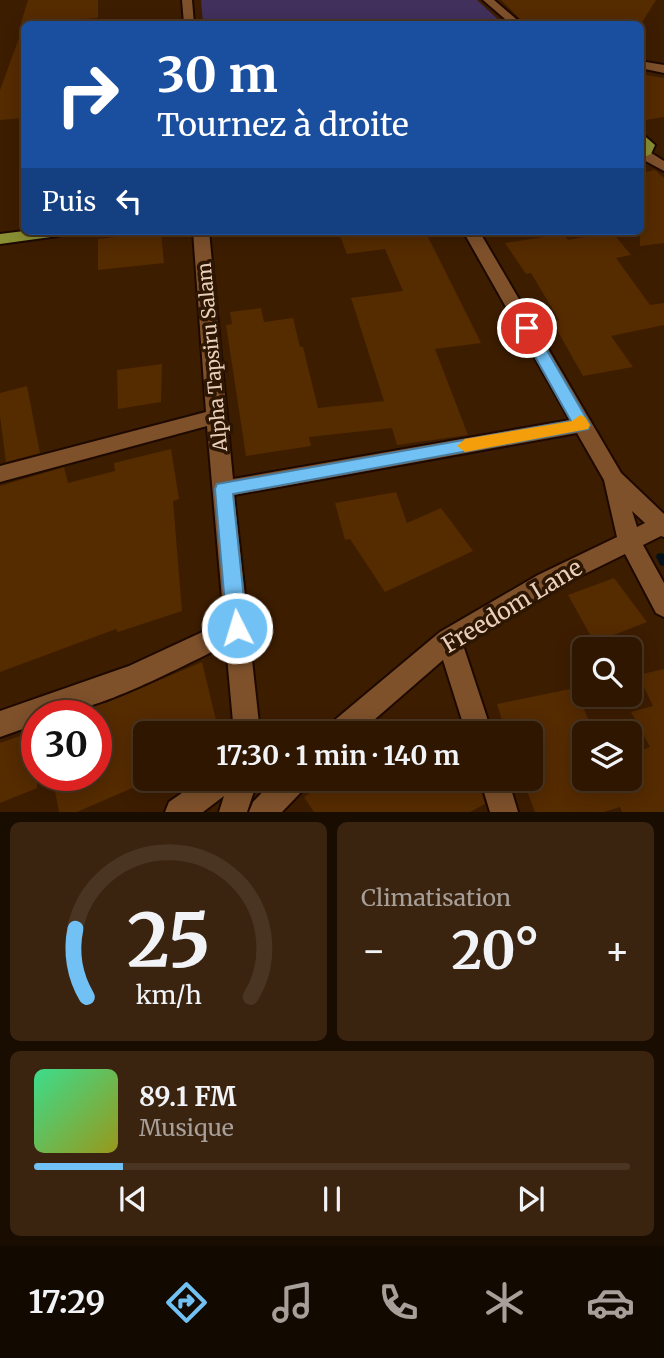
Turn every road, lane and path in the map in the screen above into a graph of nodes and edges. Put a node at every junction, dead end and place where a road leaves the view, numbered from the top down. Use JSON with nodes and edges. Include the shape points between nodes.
{"nodes":[{"id":1,"x":187,"y":0,"type":"edge"},
{"id":2,"x":488,"y":0,"type":"edge"},
{"id":3,"x":189,"y":21,"type":"edge"},
{"id":4,"x":513,"y":21,"type":"edge"},
{"id":5,"x":644,"y":65,"type":"edge"},
{"id":6,"x":664,"y":69,"type":"edge"},
{"id":7,"x":644,"y":137,"type":"edge"},
{"id":8,"x":664,"y":141,"type":"edge"},
{"id":9,"x":664,"y":153,"type":"edge"},
{"id":10,"x":644,"y":154,"type":"edge"},
{"id":11,"x":644,"y":155,"type":"edge"},
{"id":12,"x":664,"y":167,"type":"edge"},
{"id":13,"x":29,"y":235,"type":"edge"},
{"id":14,"x":201,"y":235,"type":"edge"},
{"id":15,"x":473,"y":235,"type":"edge"},
{"id":16,"x":0,"y":239,"type":"edge"},
{"id":17,"x":216,"y":416,"type":"junction"},
{"id":18,"x":582,"y":425,"type":"junction"},
{"id":19,"x":0,"y":474,"type":"edge"},
{"id":20,"x":614,"y":479,"type":"junction"},
{"id":21,"x":223,"y":489,"type":"junction"},
{"id":22,"x":663,"y":526,"type":"edge"},
{"id":23,"x":629,"y":540,"type":"junction"},
{"id":24,"x":664,"y":606,"type":"edge"},
{"id":25,"x":237,"y":628,"type":"junction"},
{"id":26,"x":449,"y":640,"type":"junction"},
{"id":27,"x":246,"y":721,"type":"edge"},
{"id":28,"x":354,"y":721,"type":"edge"},
{"id":29,"x":475,"y":721,"type":"edge"},
{"id":30,"x":0,"y":724,"type":"edge"},
{"id":31,"x":208,"y":791,"type":"edge"},
{"id":32,"x":240,"y":791,"type":"edge"},
{"id":33,"x":283,"y":791,"type":"edge"},
{"id":34,"x":498,"y":791,"type":"edge"},
{"id":35,"x":179,"y":812,"type":"edge"},
{"id":36,"x":233,"y":812,"type":"edge"},
{"id":37,"x":263,"y":812,"type":"edge"},
{"id":38,"x":505,"y":812,"type":"edge"}],
"edges":[{"from":1,"to":3,"type":"street"},
{"from":2,"to":4,"type":"street"},
{"from":5,"to":6,"type":"street"},
{"from":7,"to":8,"type":"highway"},
{"from":9,"to":10,"type":"highway"},
{"from":11,"to":12,"type":"street"},
{"from":13,"to":16,"type":"highway"},
{"from":14,"to":17,"type":"street","name":"Alpha Tapsiru Salam"},
{"from":15,"to":18,"type":"street"},
{"from":17,"to":19,"type":"street"},
{"from":17,"to":21,"type":"street","name":"Alpha Tapsiru Salam"},
{"from":18,"to":20,"type":"street"},
{"from":18,"to":21,"type":"street"},
{"from":20,"to":22,"type":"street"},
{"from":20,"to":23,"type":"street"},
{"from":21,"to":25,"type":"street","name":"Alpha Tapsiru Salam"},
{"from":22,"to":23,"type":"street","name":"Freedom Lane"},
{"from":23,"to":24,"type":"street"},
{"from":23,"to":26,"type":"street","name":"Freedom Lane","via":[[546,582]]},
{"from":25,"to":27,"type":"street","name":"Alpha Tapsiru Salam"},
{"from":25,"to":30,"type":"street","via":[[134,676]]},
{"from":26,"to":28,"type":"street","name":"Freedom Lane"},
{"from":26,"to":29,"type":"street"},
{"from":31,"to":35,"type":"street"},
{"from":32,"to":36,"type":"street"},
{"from":33,"to":37,"type":"street"},
{"from":34,"to":38,"type":"street"}]}
